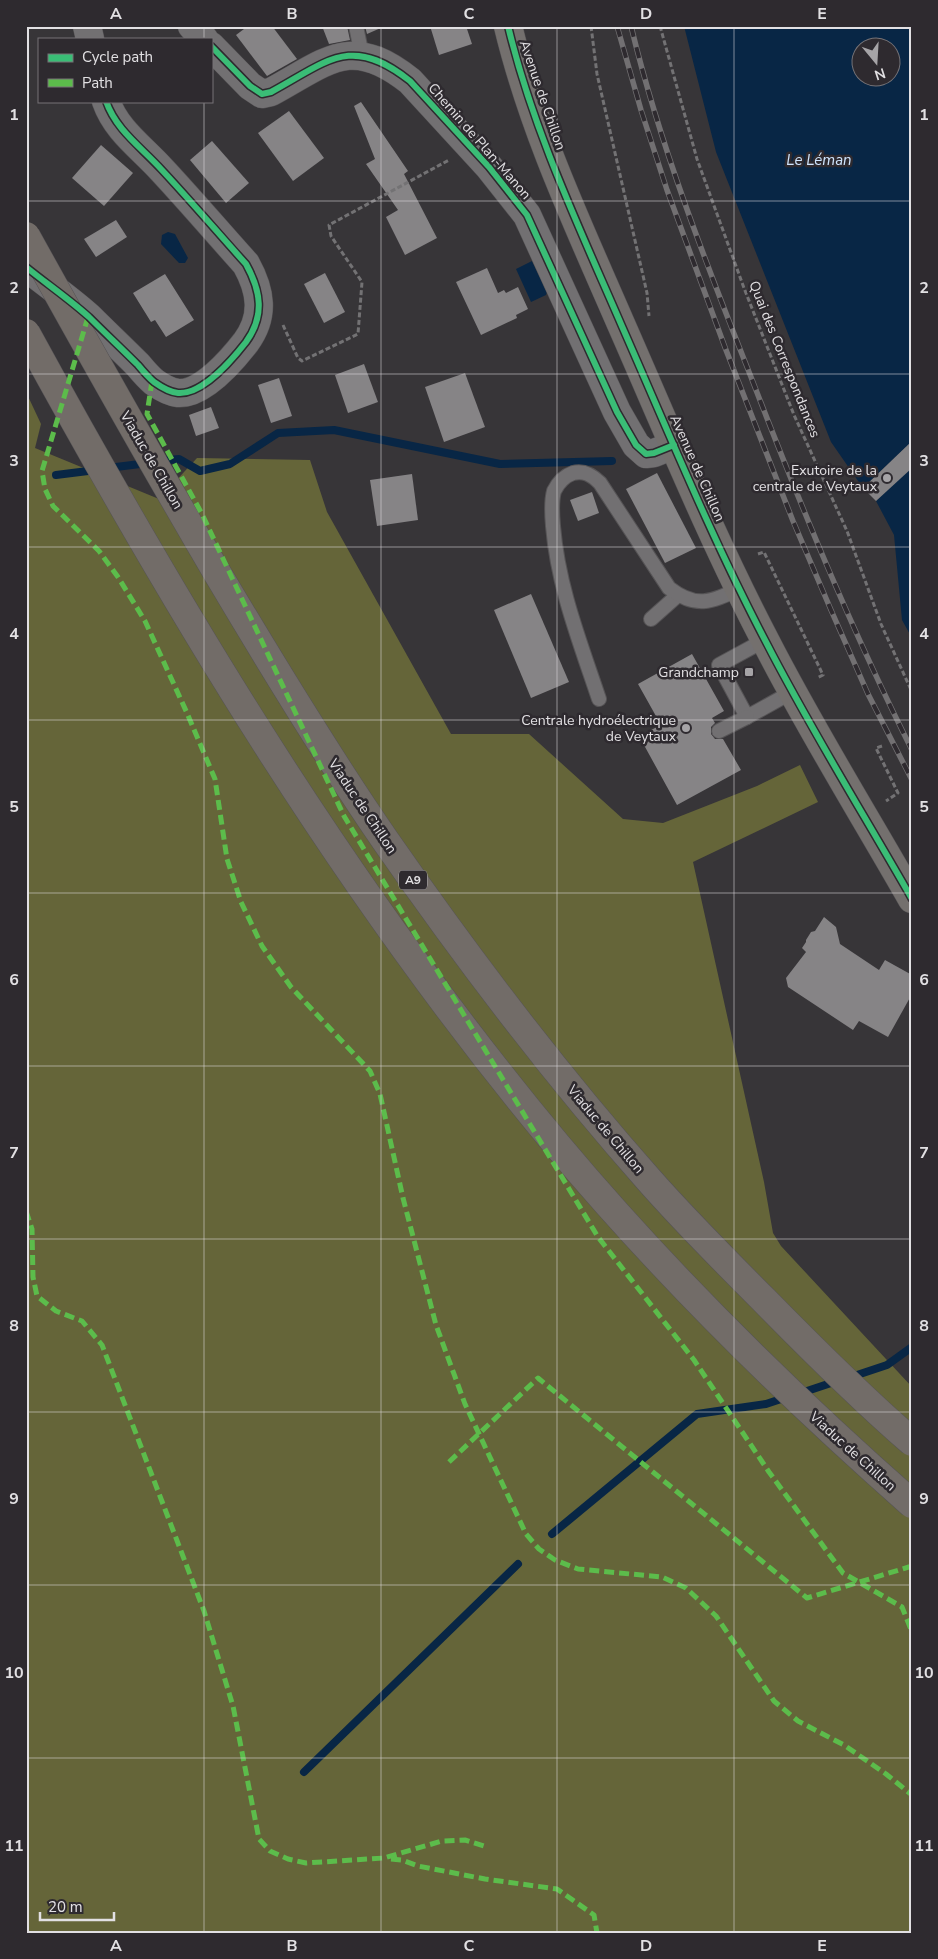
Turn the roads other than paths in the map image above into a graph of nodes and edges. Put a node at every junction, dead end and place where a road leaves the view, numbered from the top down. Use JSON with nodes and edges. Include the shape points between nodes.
{"nodes":[{"id":1,"x":192,"y":26,"type":"edge"},
{"id":2,"x":356,"y":26,"type":"edge"},
{"id":3,"x":508,"y":26,"type":"edge"},
{"id":4,"x":203,"y":38,"type":"edge"},
{"id":5,"x":212,"y":47,"type":"edge"},
{"id":6,"x":362,"y":56,"type":"junction"},
{"id":7,"x":106,"y":102,"type":"edge"},
{"id":8,"x":26,"y":236,"type":"edge"},
{"id":9,"x":26,"y":267,"type":"edge"},
{"id":10,"x":26,"y":333,"type":"edge"},
{"id":11,"x":674,"y":445,"type":"junction"},
{"id":12,"x":740,"y":589,"type":"junction"},
{"id":13,"x":678,"y":595,"type":"junction"},
{"id":14,"x":651,"y":619,"type":"dead end"},
{"id":15,"x":764,"y":640,"type":"junction"},
{"id":16,"x":792,"y":692,"type":"junction"},
{"id":17,"x":599,"y":699,"type":"dead end"},
{"id":18,"x":747,"y":716,"type":"junction"},
{"id":19,"x":719,"y":732,"type":"dead end"},
{"id":20,"x":912,"y":899,"type":"edge"},
{"id":21,"x":912,"y":1442,"type":"edge"},
{"id":22,"x":912,"y":1504,"type":"edge"}],
"edges":[{"from":1,"to":4,"type":"street"},
{"from":2,"to":6,"type":"lane"},
{"from":3,"to":11,"type":"main road","name":"Avenue de Chillon","via":[[532,111],[562,188]]},
{"from":5,"to":6,"type":"street","name":"Chemin de Plan-Manon","via":[[262,94],[334,59]]},
{"from":6,"to":11,"type":"street","name":"Chemin de Plan-Manon","via":[[386,64],[410,81],[511,193],[532,223],[617,412],[636,445],[646,454]]},
{"from":7,"to":9,"type":"street","via":[[122,131],[162,169],[246,264],[254,278],[260,304],[258,317],[246,342],[206,383],[189,392],[168,390],[152,381],[88,317]]},
{"from":8,"to":21,"type":"highway","name":"Viaduc de Chillon","number":"A9","bridge":true,"via":[[122,409],[317,737],[489,985],[650,1181],[804,1341]]},
{"from":10,"to":22,"type":"highway","name":"Viaduc de Chillon","bridge":true,"via":[[221,672],[331,844],[435,991],[558,1146],[663,1263],[769,1373]]},
{"from":11,"to":12,"type":"main road","name":"Avenue de Chillon"},
{"from":12,"to":13,"type":"lane","via":[[704,602]]},
{"from":12,"to":15,"type":"main road","name":"Avenue de Chillon"},
{"from":13,"to":14,"type":"lane"},
{"from":13,"to":17,"type":"lane","via":[[669,588],[593,476],[574,473],[559,483],[554,492],[552,511],[554,539],[565,598]]},
{"from":15,"to":16,"type":"main road","name":"Avenue de Chillon"},
{"from":15,"to":18,"type":"lane","via":[[719,665]]},
{"from":16,"to":18,"type":"lane"},
{"from":16,"to":20,"type":"main road","name":"Avenue de Chillon"},
{"from":18,"to":19,"type":"lane"}]}
